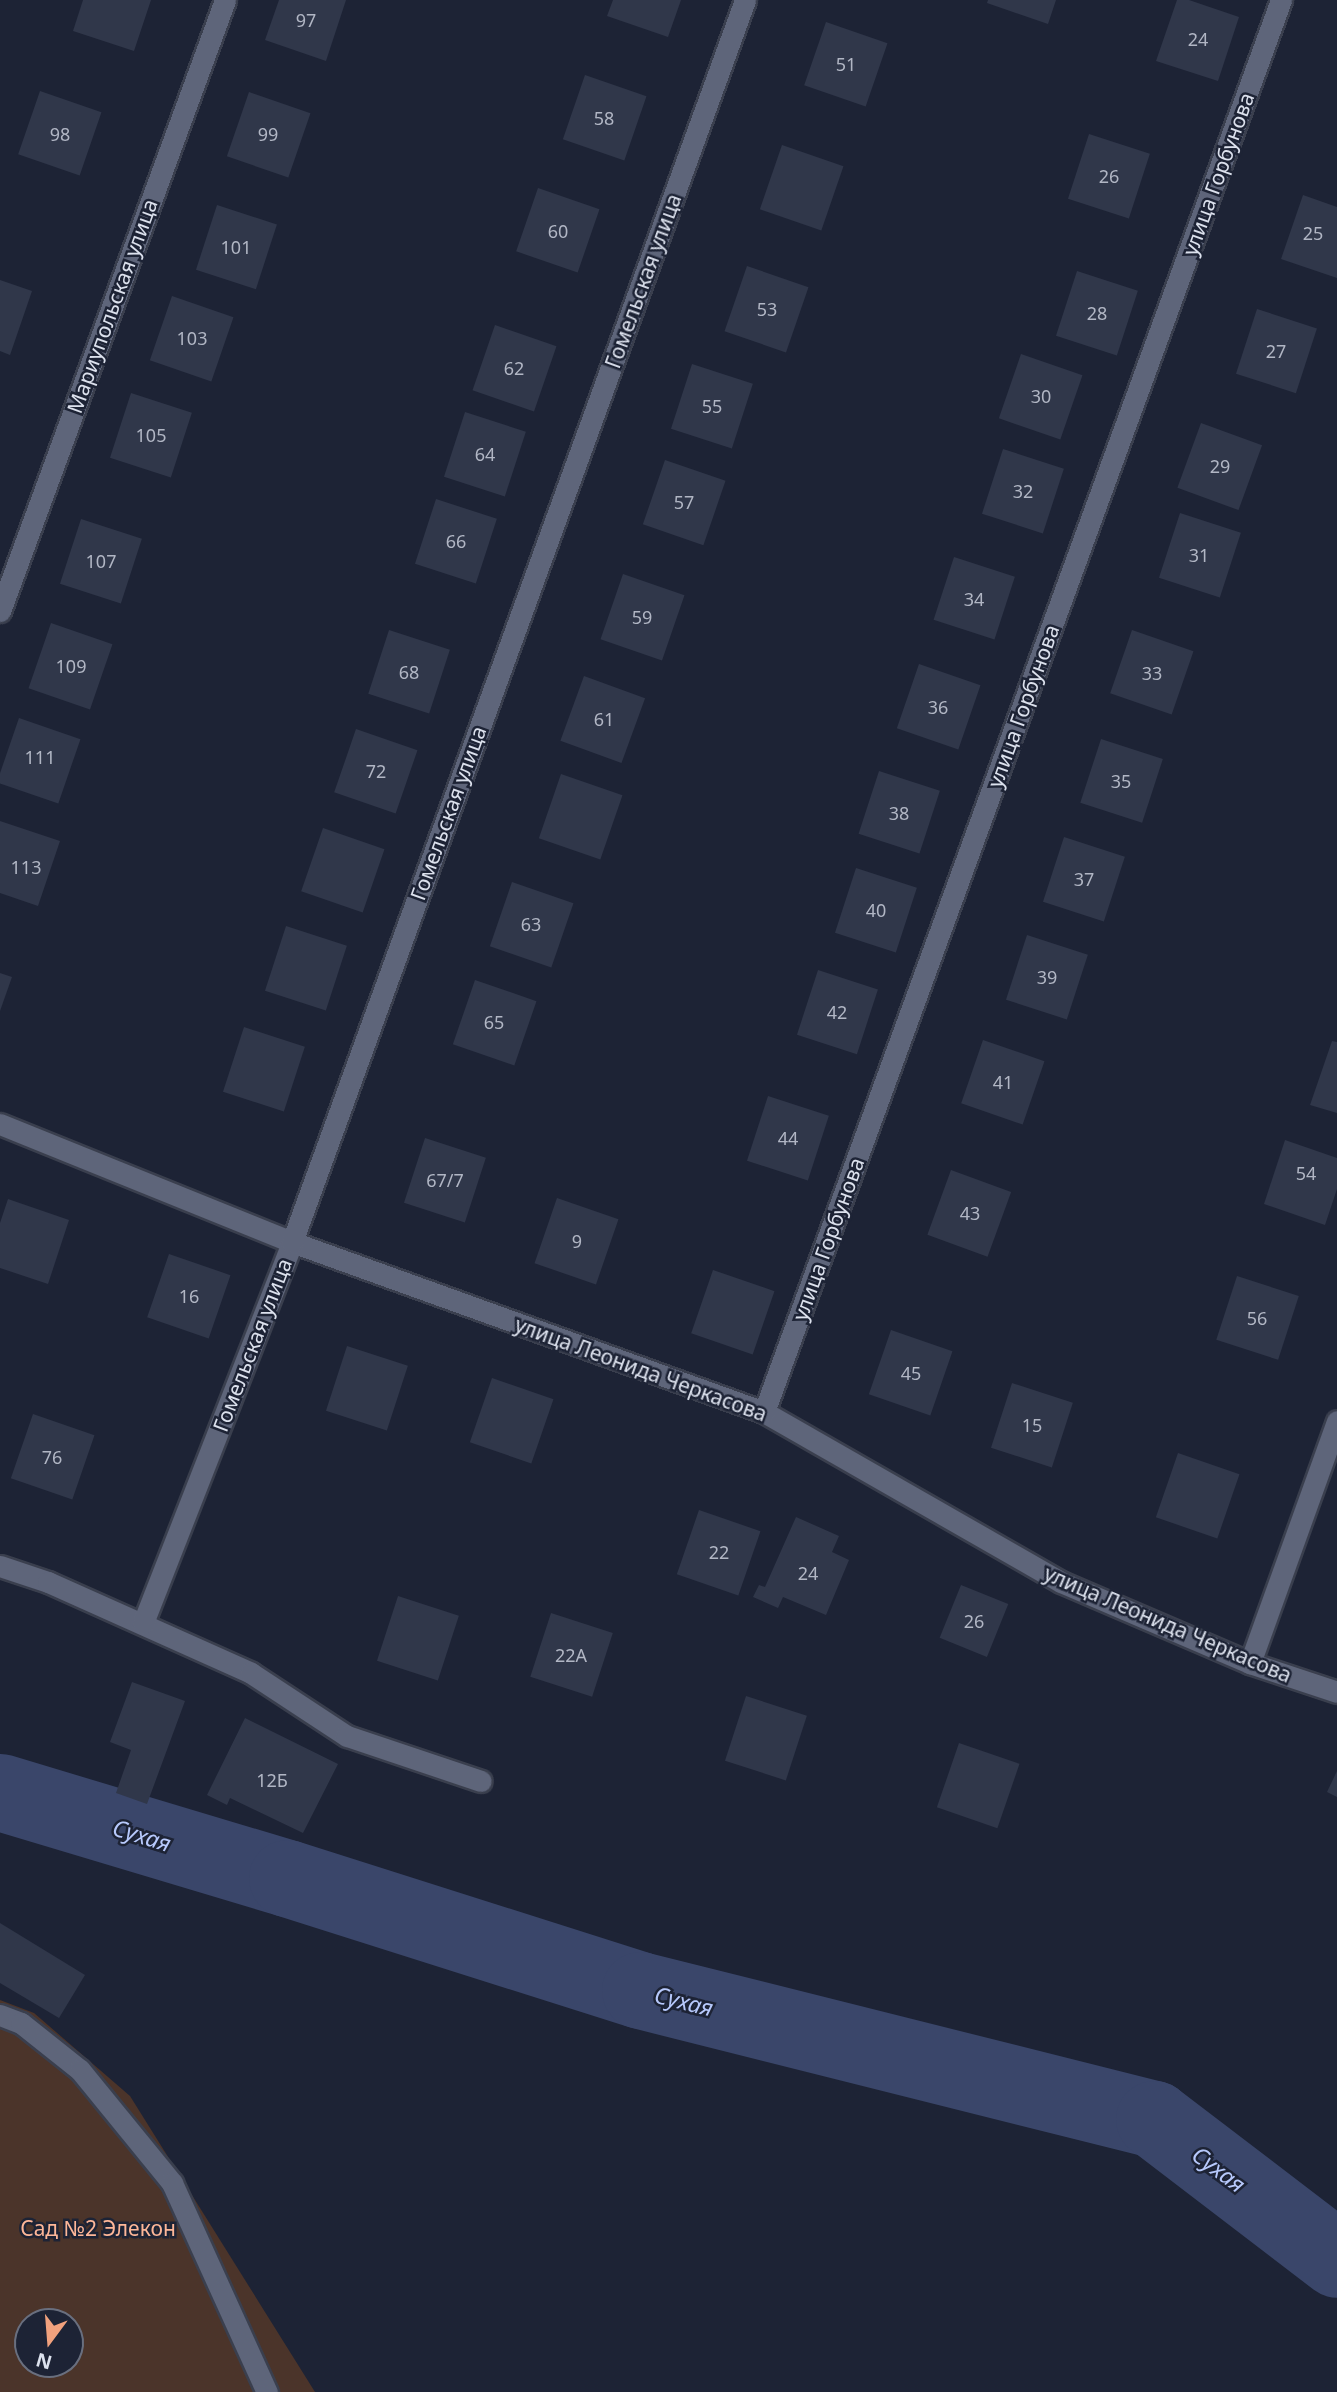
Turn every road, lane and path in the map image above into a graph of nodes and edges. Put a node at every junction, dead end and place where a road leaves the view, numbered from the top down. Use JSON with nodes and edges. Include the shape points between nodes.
{"nodes":[{"id":1,"x":225,"y":0,"type":"edge"},
{"id":2,"x":746,"y":0,"type":"edge"},
{"id":3,"x":1281,"y":0,"type":"edge"},
{"id":4,"x":0,"y":611,"type":"edge"},
{"id":5,"x":0,"y":1124,"type":"edge"},
{"id":6,"x":292,"y":1242,"type":"junction"},
{"id":7,"x":764,"y":1412,"type":"junction"},
{"id":8,"x":1337,"y":1421,"type":"edge"},
{"id":9,"x":0,"y":1566,"type":"edge"},
{"id":10,"x":143,"y":1623,"type":"junction"},
{"id":11,"x":1250,"y":1663,"type":"junction"},
{"id":12,"x":1337,"y":1692,"type":"edge"},
{"id":13,"x":481,"y":1781,"type":"dead end"},
{"id":14,"x":0,"y":2015,"type":"edge"},
{"id":15,"x":267,"y":2392,"type":"edge"}],
"edges":[{"from":1,"to":4,"type":"street","name":"Мариупольская улица"},
{"from":2,"to":6,"type":"street","name":"Гомельская улица"},
{"from":3,"to":7,"type":"street","name":"улица Горбунова"},
{"from":5,"to":6,"type":"street","name":"улица Леонида Черкасова"},
{"from":6,"to":7,"type":"street","name":"улица Леонида Черкасова"},
{"from":6,"to":10,"type":"street","name":"Гомельская улица"},
{"from":7,"to":11,"type":"street","name":"улица Леонида Черкасова","via":[[1061,1582]]},
{"from":8,"to":11,"type":"street"},
{"from":9,"to":10,"type":"street"},
{"from":10,"to":13,"type":"street","via":[[251,1673],[347,1736]]},
{"from":11,"to":12,"type":"street","name":"улица Леонида Черкасова"},
{"from":14,"to":15,"type":"street","via":[[21,2023],[80,2070],[172,2183]]}]}
